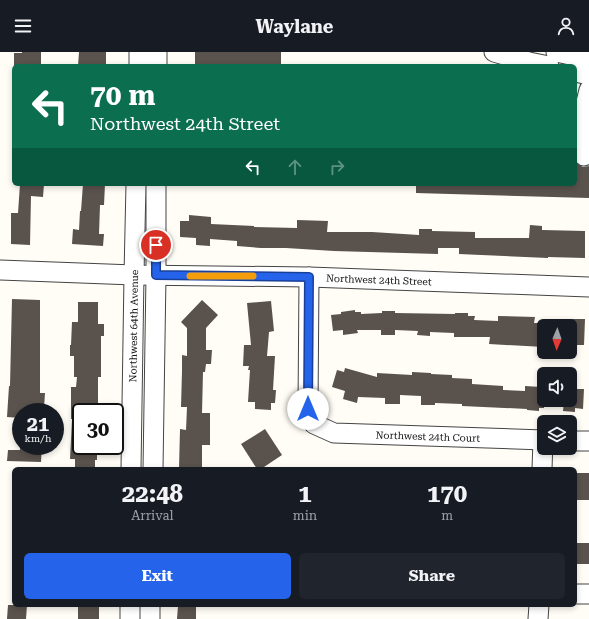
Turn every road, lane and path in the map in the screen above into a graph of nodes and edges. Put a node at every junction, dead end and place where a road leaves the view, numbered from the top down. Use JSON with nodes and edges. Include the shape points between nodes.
{"nodes":[{"id":1,"x":139,"y":52,"type":"edge"},
{"id":2,"x":157,"y":52,"type":"edge"},
{"id":3,"x":494,"y":52,"type":"edge"},
{"id":4,"x":556,"y":52,"type":"edge"},
{"id":5,"x":589,"y":59,"type":"edge"},
{"id":6,"x":139,"y":64,"type":"edge"},
{"id":7,"x":157,"y":64,"type":"edge"},
{"id":8,"x":540,"y":64,"type":"edge"},
{"id":9,"x":577,"y":72,"type":"edge"},
{"id":10,"x":589,"y":75,"type":"edge"},
{"id":11,"x":589,"y":90,"type":"edge"},
{"id":12,"x":584,"y":156,"type":"dead end"},
{"id":13,"x":136,"y":186,"type":"edge"},
{"id":14,"x":156,"y":186,"type":"edge"},
{"id":15,"x":0,"y":270,"type":"edge"},
{"id":16,"x":134,"y":275,"type":"junction"},
{"id":17,"x":156,"y":275,"type":"junction"},
{"id":18,"x":309,"y":277,"type":"junction"},
{"id":19,"x":589,"y":287,"type":"edge"},
{"id":20,"x":537,"y":440,"type":"edge"},
{"id":21,"x":577,"y":441,"type":"edge"},
{"id":22,"x":589,"y":441,"type":"edge"},
{"id":23,"x":543,"y":455,"type":"edge"},
{"id":24,"x":131,"y":467,"type":"edge"},
{"id":25,"x":153,"y":467,"type":"edge"},
{"id":26,"x":542,"y":467,"type":"edge"},
{"id":27,"x":577,"y":594,"type":"edge"},
{"id":28,"x":589,"y":594,"type":"edge"},
{"id":29,"x":130,"y":607,"type":"edge"},
{"id":30,"x":150,"y":607,"type":"edge"},
{"id":31,"x":539,"y":607,"type":"edge"},
{"id":32,"x":130,"y":619,"type":"edge"},
{"id":33,"x":150,"y":619,"type":"edge"},
{"id":34,"x":538,"y":619,"type":"edge"}],
"edges":[{"from":1,"to":6,"type":"street"},
{"from":2,"to":7,"type":"street"},
{"from":3,"to":8,"type":"street"},
{"from":4,"to":5,"type":"street"},
{"from":9,"to":10,"type":"street"},
{"from":11,"to":12,"type":"street","via":[[586,102]]},
{"from":13,"to":16,"type":"street","name":"Northwest 64th Avenue"},
{"from":14,"to":17,"type":"street"},
{"from":15,"to":16,"type":"street","name":"Northwest 24th Street"},
{"from":16,"to":17,"type":"street","name":"Northwest 24th Street"},
{"from":16,"to":24,"type":"street","name":"Northwest 64th Avenue"},
{"from":17,"to":18,"type":"street","name":"Northwest 24th Street"},
{"from":17,"to":25,"type":"street"},
{"from":18,"to":19,"type":"street","name":"Northwest 24th Street"},
{"from":18,"to":20,"type":"street","name":"Northwest 24th Court","via":[[308,409],[314,424],[334,433]]},
{"from":21,"to":22,"type":"street"},
{"from":23,"to":26,"type":"street"},
{"from":27,"to":28,"type":"street"},
{"from":29,"to":32,"type":"street"},
{"from":30,"to":33,"type":"street"},
{"from":31,"to":34,"type":"street"}]}
